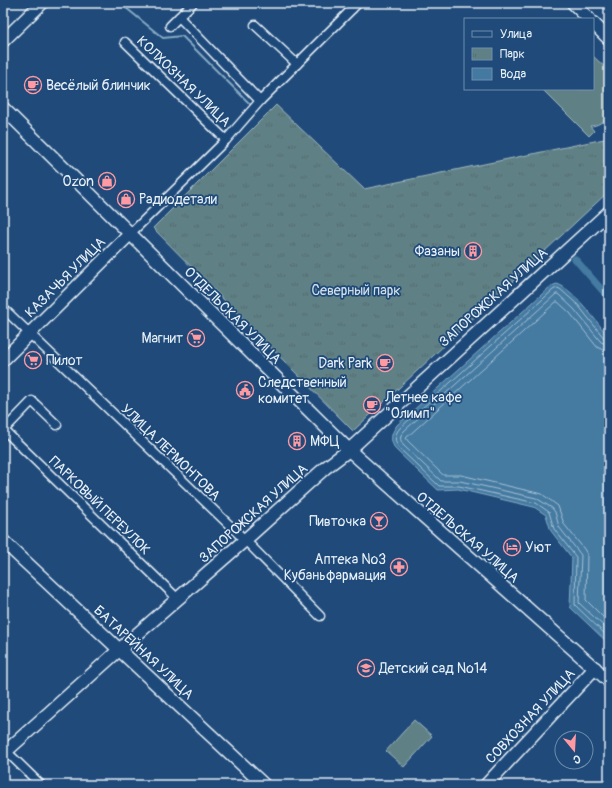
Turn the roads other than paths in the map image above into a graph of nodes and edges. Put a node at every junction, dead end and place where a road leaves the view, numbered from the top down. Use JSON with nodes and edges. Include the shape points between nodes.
{"nodes":[{"id":1,"x":42,"y":3,"type":"edge"},
{"id":2,"x":193,"y":3,"type":"edge"},
{"id":3,"x":573,"y":3,"type":"edge"},
{"id":4,"x":352,"y":5,"type":"edge"},
{"id":5,"x":179,"y":16,"type":"junction"},
{"id":6,"x":588,"y":18,"type":"edge"},
{"id":7,"x":594,"y":24,"type":"edge"},
{"id":8,"x":255,"y":25,"type":"dead end"},
{"id":9,"x":170,"y":26,"type":"dead end"},
{"id":10,"x":609,"y":39,"type":"edge"},
{"id":11,"x":3,"y":41,"type":"edge"},
{"id":12,"x":125,"y":42,"type":"dead end"},
{"id":13,"x":297,"y":64,"type":"junction"},
{"id":14,"x":260,"y":101,"type":"junction"},
{"id":15,"x":3,"y":108,"type":"edge"},
{"id":16,"x":226,"y":140,"type":"junction"},
{"id":17,"x":609,"y":212,"type":"edge"},
{"id":18,"x":131,"y":234,"type":"junction"},
{"id":19,"x":3,"y":308,"type":"edge"},
{"id":20,"x":29,"y":334,"type":"junction"},
{"id":21,"x":3,"y":360,"type":"edge"},
{"id":22,"x":57,"y":424,"type":"dead end"},
{"id":23,"x":3,"y":430,"type":"edge"},
{"id":24,"x":349,"y":450,"type":"junction"},
{"id":25,"x":245,"y":540,"type":"junction"},
{"id":26,"x":3,"y":541,"type":"edge"},
{"id":27,"x":178,"y":599,"type":"junction"},
{"id":28,"x":320,"y":616,"type":"dead end"},
{"id":29,"x":118,"y":650,"type":"junction"},
{"id":30,"x":595,"y":668,"type":"junction"},
{"id":31,"x":609,"y":681,"type":"edge"},
{"id":32,"x":4,"y":751,"type":"edge"},
{"id":33,"x":41,"y":785,"type":"edge"},
{"id":34,"x":264,"y":785,"type":"edge"},
{"id":35,"x":486,"y":785,"type":"edge"}],
"edges":[{"from":1,"to":11,"type":"street"},
{"from":2,"to":5,"type":"street"},
{"from":3,"to":6,"type":"street"},
{"from":4,"to":13,"type":"street"},
{"from":5,"to":9,"type":"street"},
{"from":5,"to":14,"type":"street"},
{"from":7,"to":10,"type":"street"},
{"from":8,"to":13,"type":"street"},
{"from":12,"to":16,"type":"street","name":"КОЛХОЗНАЯ УЛИЦА"},
{"from":13,"to":14,"type":"street"},
{"from":14,"to":16,"type":"street"},
{"from":15,"to":18,"type":"street","name":"ОТДЕЛЬСКАЯ УЛИЦА"},
{"from":16,"to":18,"type":"street"},
{"from":17,"to":24,"type":"street","name":"ЗАПОРОЖСКАЯ УЛИЦА"},
{"from":18,"to":20,"type":"street","name":"КАЗАЧЬЯ УЛИЦА"},
{"from":18,"to":24,"type":"street","name":"ОТДЕЛЬСКАЯ УЛИЦА"},
{"from":19,"to":20,"type":"street","name":"УЛИЦА ЛЕРМОНТОВА"},
{"from":20,"to":21,"type":"street","name":"КАЗАЧЬЯ УЛИЦА"},
{"from":20,"to":25,"type":"street","name":"УЛИЦА ЛЕРМОНТОВА"},
{"from":22,"to":23,"type":"street","name":"ПАРКОВЫЙ ПЕРЕУЛОК","via":[[32,401]]},
{"from":23,"to":27,"type":"street","name":"ПАРКОВЫЙ ПЕРЕУЛОК"},
{"from":24,"to":25,"type":"street","name":"ЗАПОРОЖСКАЯ УЛИЦА","via":[[325,468]]},
{"from":24,"to":30,"type":"street","name":"ОТДЕЛЬСКАЯ УЛИЦА"},
{"from":25,"to":27,"type":"street","name":"ЗАПОРОЖСКАЯ УЛИЦА"},
{"from":25,"to":28,"type":"street","name":"УЛИЦА ЛЕРМОНТОВА"},
{"from":26,"to":29,"type":"street","name":"БАТАРЕЙНАЯ УЛИЦА"},
{"from":27,"to":29,"type":"street","name":"ЗАПОРОЖСКАЯ УЛИЦА"},
{"from":29,"to":32,"type":"street","name":"ЗАПОРОЖСКАЯ УЛИЦА"},
{"from":29,"to":34,"type":"street","name":"БАТАРЕЙНАЯ УЛИЦА"},
{"from":30,"to":31,"type":"street","name":"ОТДЕЛЬСКАЯ УЛИЦА"},
{"from":30,"to":35,"type":"street","name":"СОВХОЗНАЯ УЛИЦА"},
{"from":32,"to":33,"type":"street"}]}
